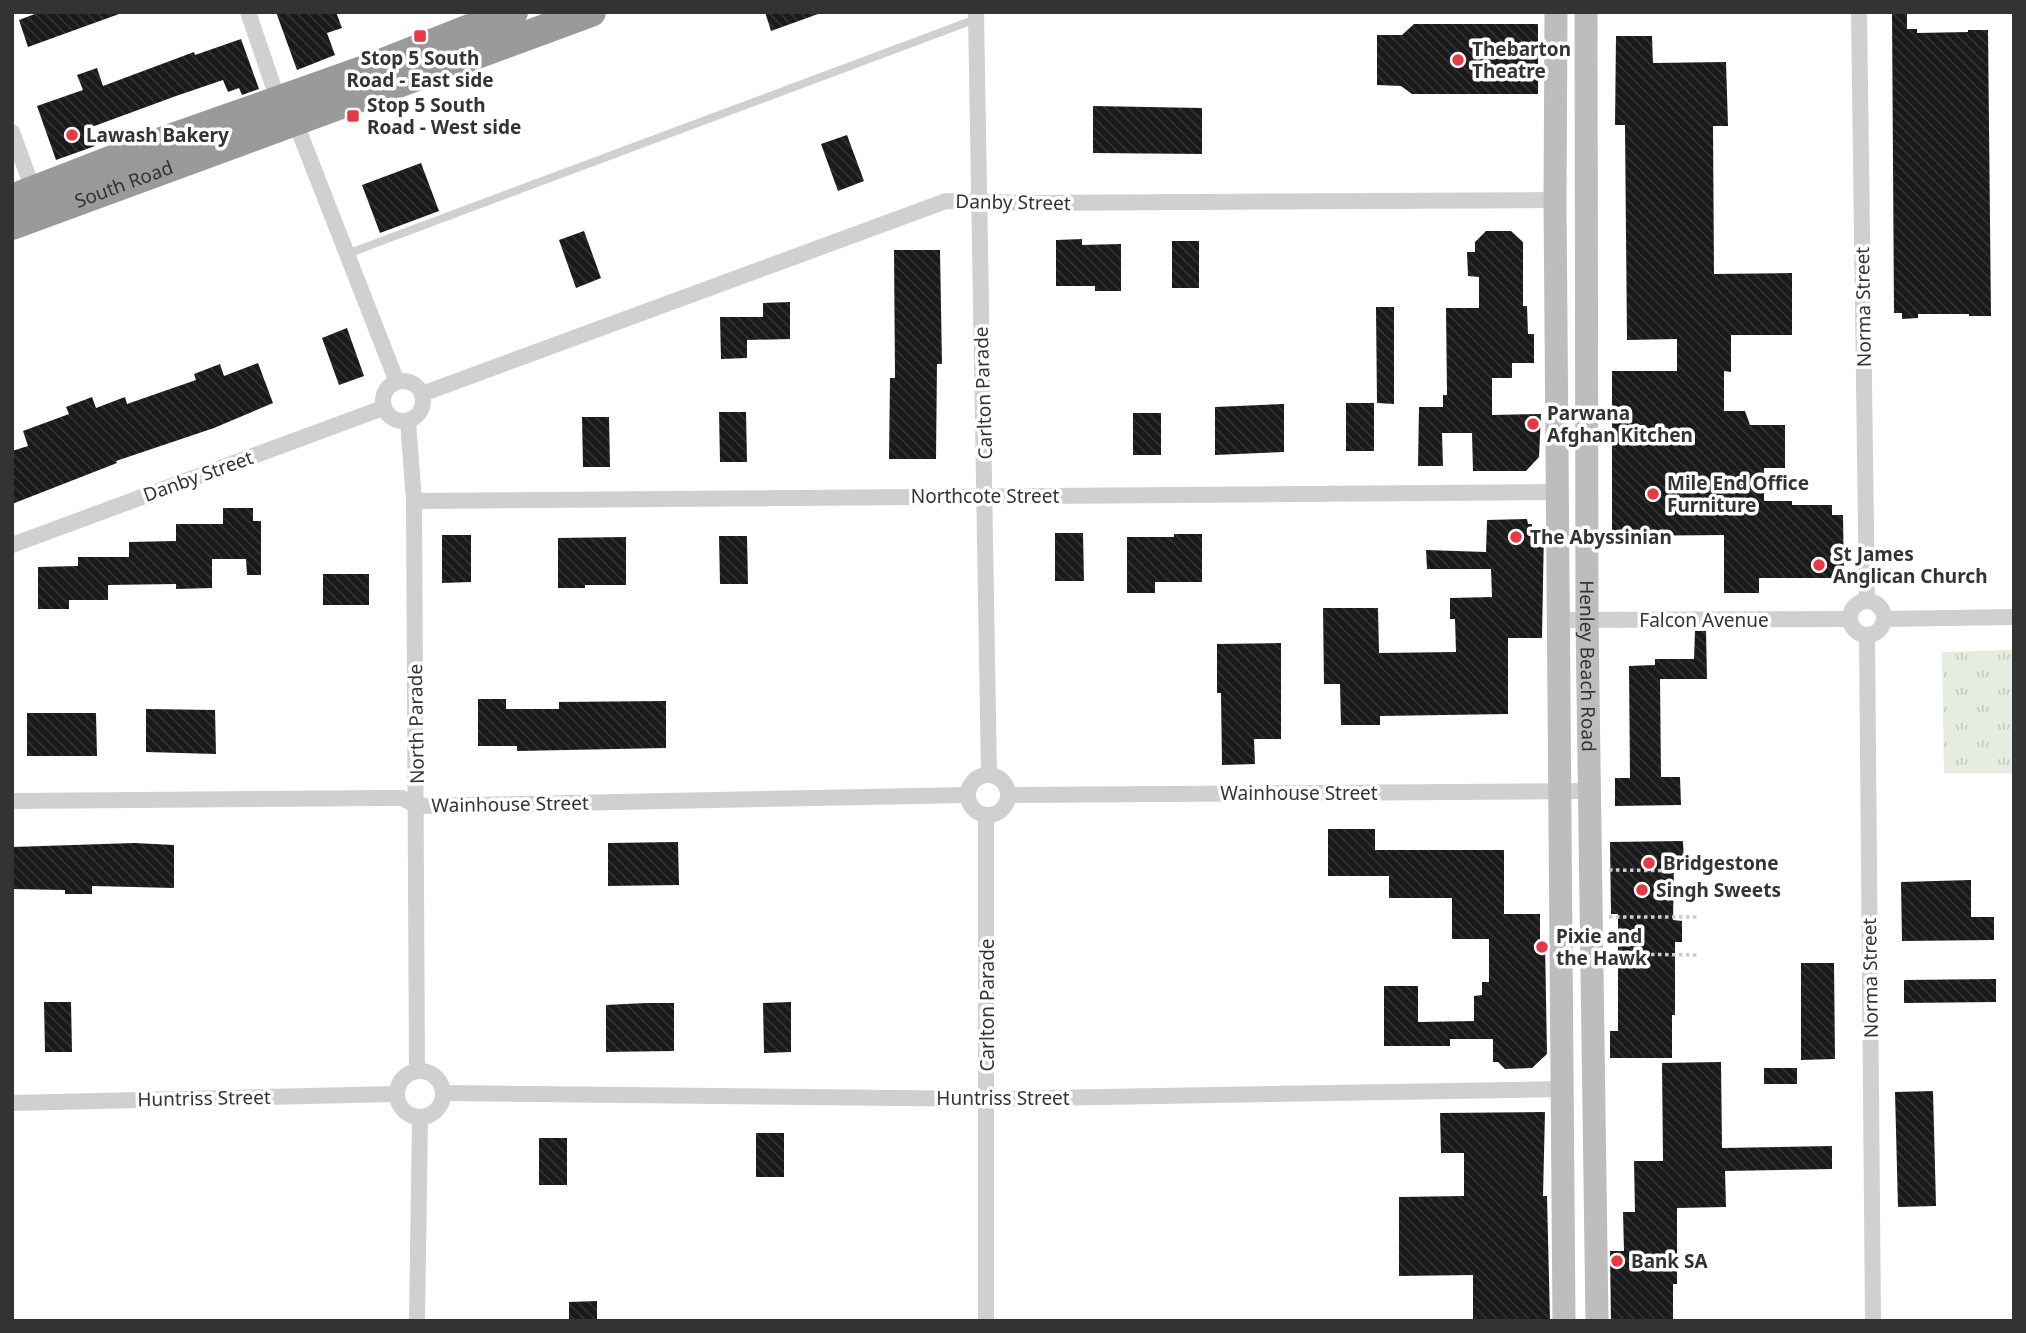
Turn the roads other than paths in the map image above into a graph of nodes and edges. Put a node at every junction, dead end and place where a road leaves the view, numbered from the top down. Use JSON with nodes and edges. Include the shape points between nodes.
{"nodes":[{"id":1,"x":248,"y":12,"type":"edge"},
{"id":2,"x":591,"y":12,"type":"edge"},
{"id":3,"x":1556,"y":12,"type":"edge"},
{"id":4,"x":1586,"y":12,"type":"edge"},
{"id":5,"x":1859,"y":12,"type":"edge"},
{"id":6,"x":976,"y":16,"type":"edge"},
{"id":7,"x":520,"y":20,"type":"edge"},
{"id":8,"x":287,"y":110,"type":"junction"},
{"id":9,"x":12,"y":132,"type":"edge"},
{"id":10,"x":1555,"y":200,"type":"junction"},
{"id":11,"x":30,"y":201,"type":"edge"},
{"id":12,"x":978,"y":202,"type":"junction"},
{"id":13,"x":12,"y":225,"type":"edge"},
{"id":14,"x":347,"y":254,"type":"junction"},
{"id":15,"x":397,"y":382,"type":"junction"},
{"id":16,"x":422,"y":394,"type":"junction"},
{"id":17,"x":383,"y":408,"type":"junction"},
{"id":18,"x":408,"y":421,"type":"junction"},
{"id":19,"x":1557,"y":492,"type":"junction"},
{"id":20,"x":986,"y":495,"type":"junction"},
{"id":21,"x":414,"y":501,"type":"junction"},
{"id":22,"x":12,"y":545,"type":"edge"},
{"id":23,"x":1867,"y":601,"type":"junction"},
{"id":24,"x":2014,"y":617,"type":"edge"},
{"id":25,"x":1850,"y":619,"type":"junction"},
{"id":26,"x":1884,"y":619,"type":"junction"},
{"id":27,"x":1558,"y":620,"type":"junction"},
{"id":28,"x":1587,"y":621,"type":"junction"},
{"id":29,"x":1867,"y":636,"type":"junction"},
{"id":30,"x":989,"y":774,"type":"junction"},
{"id":31,"x":1590,"y":791,"type":"junction"},
{"id":32,"x":1559,"y":792,"type":"junction"},
{"id":33,"x":968,"y":795,"type":"junction"},
{"id":34,"x":1009,"y":795,"type":"junction"},
{"id":35,"x":12,"y":801,"type":"edge"},
{"id":36,"x":417,"y":806,"type":"junction"},
{"id":37,"x":986,"y":816,"type":"junction"},
{"id":38,"x":417,"y":1070,"type":"junction"},
{"id":39,"x":1562,"y":1089,"type":"junction"},
{"id":40,"x":444,"y":1093,"type":"junction"},
{"id":41,"x":396,"y":1094,"type":"junction"},
{"id":42,"x":988,"y":1099,"type":"junction"},
{"id":43,"x":12,"y":1103,"type":"edge"},
{"id":44,"x":420,"y":1118,"type":"junction"},
{"id":45,"x":417,"y":1321,"type":"edge"},
{"id":46,"x":986,"y":1321,"type":"edge"},
{"id":47,"x":1564,"y":1321,"type":"edge"},
{"id":48,"x":1597,"y":1321,"type":"edge"},
{"id":49,"x":1873,"y":1321,"type":"edge"}],
"edges":[{"from":1,"to":8,"type":"street"},
{"from":2,"to":7,"type":"highway","name":"South Road"},
{"from":3,"to":10,"type":"main road","name":"Henley Beach Road"},
{"from":4,"to":28,"type":"main road","name":"Henley Beach Road"},
{"from":5,"to":23,"type":"street","name":"Norma Street"},
{"from":6,"to":12,"type":"street","name":"Carlton Parade"},
{"from":6,"to":14,"type":"lane"},
{"from":7,"to":8,"type":"highway","name":"South Road"},
{"from":8,"to":11,"type":"highway","name":"South Road"},
{"from":8,"to":14,"type":"street"},
{"from":9,"to":11,"type":"street"},
{"from":10,"to":12,"type":"street","name":"Danby Street"},
{"from":10,"to":19,"type":"main road","name":"Henley Beach Road"},
{"from":11,"to":13,"type":"highway","name":"South Road"},
{"from":12,"to":16,"type":"street","name":"Danby Street","via":[[946,201]]},
{"from":12,"to":20,"type":"street","name":"Carlton Parade"},
{"from":14,"to":15,"type":"street"},
{"from":15,"to":16,"type":"street","via":[[412,383]]},
{"from":15,"to":17,"type":"street","via":[[383,395]]},
{"from":16,"to":18,"type":"street","via":[[422,408]]},
{"from":17,"to":18,"type":"street","via":[[396,421]]},
{"from":17,"to":22,"type":"street","name":"Danby Street"},
{"from":18,"to":21,"type":"street","name":"North Parade"},
{"from":19,"to":20,"type":"street","name":"Northcote Street"},
{"from":19,"to":27,"type":"main road","name":"Henley Beach Road"},
{"from":20,"to":21,"type":"street","name":"Northcote Street"},
{"from":20,"to":30,"type":"street","name":"Carlton Parade"},
{"from":21,"to":36,"type":"street","name":"North Parade"},
{"from":23,"to":25,"type":"street","via":[[1857,604]]},
{"from":23,"to":26,"type":"street","via":[[1881,608]]},
{"from":24,"to":26,"type":"street"},
{"from":25,"to":28,"type":"street","name":"Falcon Avenue"},
{"from":25,"to":29,"type":"street","via":[[1857,632]]},
{"from":26,"to":29,"type":"street","via":[[1881,629]]},
{"from":27,"to":28,"type":"street","name":"Falcon Avenue"},
{"from":27,"to":32,"type":"main road","name":"Henley Beach Road"},
{"from":28,"to":31,"type":"main road","name":"Henley Beach Road"},
{"from":29,"to":49,"type":"street","name":"Norma Street"},
{"from":30,"to":33,"type":"street","via":[[978,777]]},
{"from":30,"to":34,"type":"street","via":[[999,777]]},
{"from":31,"to":32,"type":"street","name":"Wainhouse Street"},
{"from":31,"to":48,"type":"main road","name":"Henley Beach Road"},
{"from":32,"to":34,"type":"street","name":"Wainhouse Street"},
{"from":32,"to":39,"type":"main road","name":"Henley Beach Road"},
{"from":33,"to":36,"type":"street","name":"Wainhouse Street"},
{"from":33,"to":37,"type":"street","via":[[970,805]]},
{"from":34,"to":37,"type":"street","via":[[998,814]]},
{"from":35,"to":36,"type":"street","name":"Wainhouse Street","via":[[402,798]]},
{"from":36,"to":38,"type":"street","name":"North Parade"},
{"from":37,"to":42,"type":"street","name":"Carlton Parade"},
{"from":38,"to":40,"type":"street","via":[[429,1071]]},
{"from":38,"to":41,"type":"street","via":[[406,1074]]},
{"from":39,"to":42,"type":"street","name":"Huntriss Street"},
{"from":39,"to":47,"type":"main road","name":"Henley Beach Road"},
{"from":40,"to":42,"type":"street","name":"Huntriss Street"},
{"from":40,"to":44,"type":"street","via":[[440,1106]]},
{"from":41,"to":43,"type":"street","name":"Huntriss Street"},
{"from":41,"to":44,"type":"street","via":[[401,1108]]},
{"from":42,"to":46,"type":"street","name":"Carlton Parade"},
{"from":44,"to":45,"type":"street"}]}
